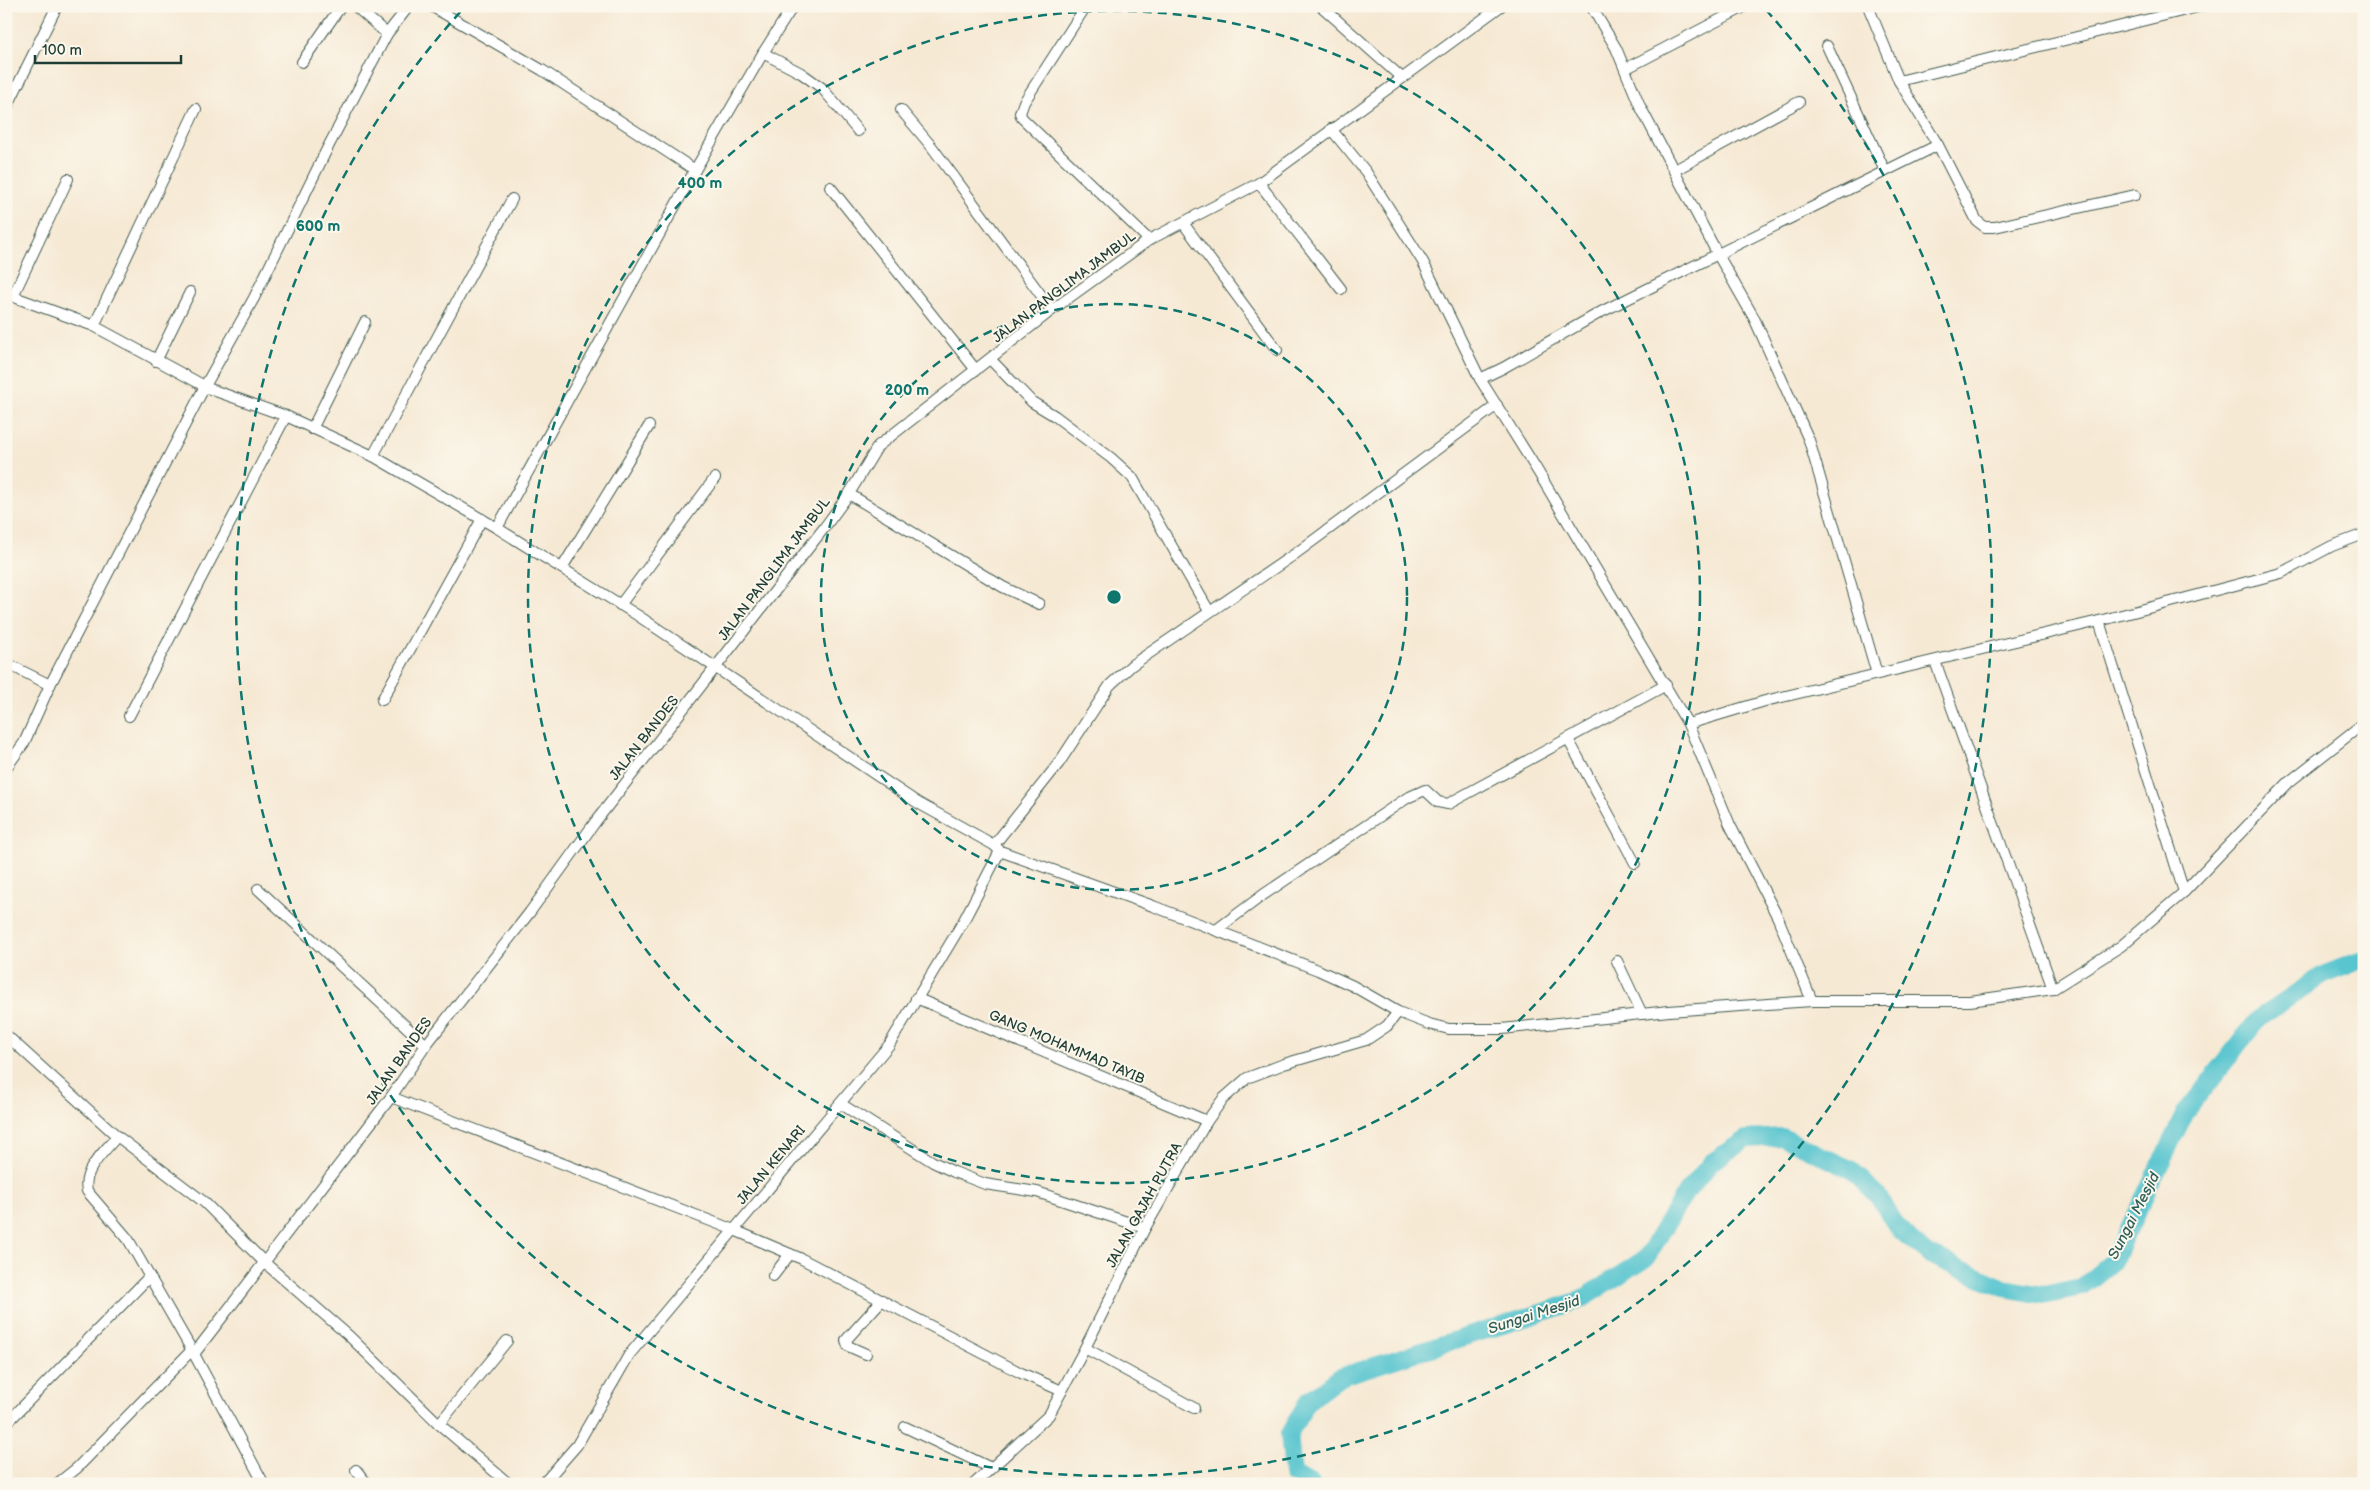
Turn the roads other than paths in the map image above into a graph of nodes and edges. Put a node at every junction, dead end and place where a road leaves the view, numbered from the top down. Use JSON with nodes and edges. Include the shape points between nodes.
{"nodes":[{"id":1,"x":57,"y":6,"type":"edge"},
{"id":2,"x":341,"y":6,"type":"edge"},
{"id":3,"x":355,"y":6,"type":"edge"},
{"id":4,"x":409,"y":6,"type":"edge"},
{"id":5,"x":431,"y":6,"type":"edge"},
{"id":6,"x":793,"y":6,"type":"edge"},
{"id":7,"x":1086,"y":6,"type":"edge"},
{"id":8,"x":1321,"y":6,"type":"edge"},
{"id":9,"x":1501,"y":6,"type":"edge"},
{"id":10,"x":1591,"y":6,"type":"edge"},
{"id":11,"x":1746,"y":6,"type":"edge"},
{"id":12,"x":1868,"y":6,"type":"edge"},
{"id":13,"x":2202,"y":6,"type":"edge"},
{"id":14,"x":386,"y":34,"type":"junction"},
{"id":15,"x":1827,"y":46,"type":"dead end"},
{"id":16,"x":763,"y":53,"type":"junction"},
{"id":17,"x":302,"y":62,"type":"dead end"},
{"id":18,"x":1625,"y":69,"type":"junction"},
{"id":19,"x":1402,"y":78,"type":"junction"},
{"id":20,"x":1899,"y":81,"type":"junction"},
{"id":21,"x":1799,"y":102,"type":"dead end"},
{"id":22,"x":196,"y":108,"type":"dead end"},
{"id":23,"x":6,"y":109,"type":"edge"},
{"id":24,"x":901,"y":110,"type":"dead end"},
{"id":25,"x":1331,"y":129,"type":"junction"},
{"id":26,"x":858,"y":131,"type":"dead end"},
{"id":27,"x":1938,"y":145,"type":"junction"},
{"id":28,"x":695,"y":170,"type":"junction"},
{"id":29,"x":1675,"y":170,"type":"junction"},
{"id":30,"x":1885,"y":171,"type":"junction"},
{"id":31,"x":68,"y":179,"type":"dead end"},
{"id":32,"x":1259,"y":183,"type":"junction"},
{"id":33,"x":830,"y":187,"type":"dead end"},
{"id":34,"x":2135,"y":195,"type":"dead end"},
{"id":35,"x":512,"y":199,"type":"dead end"},
{"id":36,"x":1183,"y":223,"type":"junction"},
{"id":37,"x":1149,"y":240,"type":"junction"},
{"id":38,"x":1717,"y":254,"type":"junction"},
{"id":39,"x":1341,"y":289,"type":"dead end"},
{"id":40,"x":190,"y":292,"type":"dead end"},
{"id":41,"x":10,"y":295,"type":"edge"},
{"id":42,"x":1052,"y":310,"type":"junction"},
{"id":43,"x":365,"y":322,"type":"dead end"},
{"id":44,"x":94,"y":326,"type":"junction"},
{"id":45,"x":1277,"y":350,"type":"dead end"},
{"id":46,"x":990,"y":359,"type":"junction"},
{"id":47,"x":156,"y":361,"type":"junction"},
{"id":48,"x":976,"y":370,"type":"junction"},
{"id":49,"x":1480,"y":379,"type":"junction"},
{"id":50,"x":208,"y":388,"type":"junction"},
{"id":51,"x":1497,"y":405,"type":"junction"},
{"id":52,"x":286,"y":416,"type":"junction"},
{"id":53,"x":649,"y":426,"type":"dead end"},
{"id":54,"x":312,"y":429,"type":"junction"},
{"id":55,"x":373,"y":456,"type":"junction"},
{"id":56,"x":715,"y":478,"type":"dead end"},
{"id":57,"x":849,"y":494,"type":"junction"},
{"id":58,"x":482,"y":519,"type":"junction"},
{"id":59,"x":497,"y":528,"type":"junction"},
{"id":60,"x":2364,"y":534,"type":"edge"},
{"id":61,"x":562,"y":568,"type":"junction"},
{"id":62,"x":1040,"y":604,"type":"dead end"},
{"id":63,"x":620,"y":605,"type":"junction"},
{"id":64,"x":1209,"y":611,"type":"junction"},
{"id":65,"x":2099,"y":621,"type":"junction"},
{"id":66,"x":1935,"y":661,"type":"junction"},
{"id":67,"x":6,"y":662,"type":"edge"},
{"id":68,"x":716,"y":668,"type":"junction"},
{"id":69,"x":1877,"y":674,"type":"junction"},
{"id":70,"x":50,"y":685,"type":"junction"},
{"id":71,"x":1666,"y":685,"type":"junction"},
{"id":72,"x":382,"y":700,"type":"dead end"},
{"id":73,"x":129,"y":716,"type":"dead end"},
{"id":74,"x":2364,"y":723,"type":"edge"},
{"id":75,"x":1688,"y":724,"type":"junction"},
{"id":76,"x":1568,"y":739,"type":"junction"},
{"id":77,"x":6,"y":768,"type":"edge"},
{"id":78,"x":997,"y":848,"type":"junction"},
{"id":79,"x":1635,"y":863,"type":"dead end"},
{"id":80,"x":258,"y":889,"type":"dead end"},
{"id":81,"x":2184,"y":892,"type":"junction"},
{"id":82,"x":1216,"y":930,"type":"junction"},
{"id":83,"x":1617,"y":961,"type":"dead end"},
{"id":84,"x":2054,"y":989,"type":"junction"},
{"id":85,"x":916,"y":998,"type":"junction"},
{"id":86,"x":1812,"y":1002,"type":"junction"},
{"id":87,"x":1398,"y":1012,"type":"junction"},
{"id":88,"x":1642,"y":1014,"type":"junction"},
{"id":89,"x":6,"y":1035,"type":"edge"},
{"id":90,"x":426,"y":1045,"type":"junction"},
{"id":91,"x":391,"y":1097,"type":"junction"},
{"id":92,"x":841,"y":1104,"type":"junction"},
{"id":93,"x":1207,"y":1121,"type":"junction"},
{"id":94,"x":117,"y":1136,"type":"junction"},
{"id":95,"x":1145,"y":1228,"type":"junction"},
{"id":96,"x":734,"y":1230,"type":"junction"},
{"id":97,"x":790,"y":1254,"type":"junction"},
{"id":98,"x":265,"y":1263,"type":"junction"},
{"id":99,"x":773,"y":1276,"type":"dead end"},
{"id":100,"x":148,"y":1278,"type":"junction"},
{"id":101,"x":882,"y":1300,"type":"junction"},
{"id":102,"x":507,"y":1341,"type":"dead end"},
{"id":103,"x":1085,"y":1348,"type":"junction"},
{"id":104,"x":193,"y":1352,"type":"junction"},
{"id":105,"x":866,"y":1354,"type":"dead end"},
{"id":106,"x":1062,"y":1391,"type":"junction"},
{"id":107,"x":1194,"y":1408,"type":"dead end"},
{"id":108,"x":6,"y":1424,"type":"edge"},
{"id":109,"x":439,"y":1424,"type":"junction"},
{"id":110,"x":905,"y":1427,"type":"dead end"},
{"id":111,"x":991,"y":1468,"type":"junction"},
{"id":112,"x":356,"y":1470,"type":"dead end"},
{"id":113,"x":57,"y":1484,"type":"edge"},
{"id":114,"x":264,"y":1484,"type":"edge"},
{"id":115,"x":366,"y":1484,"type":"edge"},
{"id":116,"x":509,"y":1484,"type":"edge"},
{"id":117,"x":543,"y":1484,"type":"edge"},
{"id":118,"x":974,"y":1484,"type":"edge"}],
"edges":[{"from":1,"to":23,"type":"street"},
{"from":2,"to":17,"type":"street"},
{"from":3,"to":14,"type":"street"},
{"from":4,"to":14,"type":"street"},
{"from":5,"to":28,"type":"street","via":[[542,70]]},
{"from":6,"to":16,"type":"street"},
{"from":7,"to":37,"type":"street","via":[[1020,113]]},
{"from":8,"to":19,"type":"street"},
{"from":9,"to":19,"type":"street","name":"JALAN PANGLIMA JAMBUL"},
{"from":10,"to":18,"type":"street"},
{"from":11,"to":18,"type":"street"},
{"from":12,"to":20,"type":"street"},
{"from":13,"to":20,"type":"street"},
{"from":14,"to":50,"type":"street"},
{"from":15,"to":30,"type":"street"},
{"from":16,"to":26,"type":"street","via":[[822,88]]},
{"from":16,"to":28,"type":"street"},
{"from":18,"to":29,"type":"street","via":[[1640,106]]},
{"from":19,"to":25,"type":"street","name":"JALAN PANGLIMA JAMBUL"},
{"from":20,"to":27,"type":"street"},
{"from":21,"to":29,"type":"street"},
{"from":22,"to":44,"type":"street"},
{"from":24,"to":42,"type":"street"},
{"from":25,"to":32,"type":"street","name":"JALAN PANGLIMA JAMBUL"},
{"from":25,"to":49,"type":"street","via":[[1366,172],[1423,262]]},
{"from":27,"to":30,"type":"street"},
{"from":27,"to":34,"type":"street","via":[[1966,203],[1977,221],[1985,226],[1995,227]]},
{"from":28,"to":59,"type":"street"},
{"from":29,"to":38,"type":"street"},
{"from":30,"to":38,"type":"street"},
{"from":31,"to":41,"type":"street"},
{"from":32,"to":36,"type":"street","name":"JALAN PANGLIMA JAMBUL"},
{"from":32,"to":39,"type":"street"},
{"from":33,"to":48,"type":"street"},
{"from":35,"to":55,"type":"street"},
{"from":36,"to":37,"type":"street","name":"JALAN PANGLIMA JAMBUL"},
{"from":36,"to":45,"type":"street"},
{"from":37,"to":42,"type":"street","name":"JALAN PANGLIMA JAMBUL"},
{"from":38,"to":49,"type":"street","via":[[1601,312]]},
{"from":38,"to":69,"type":"street","via":[[1754,318],[1809,440]]},
{"from":40,"to":47,"type":"street"},
{"from":41,"to":44,"type":"street"},
{"from":42,"to":46,"type":"street","name":"JALAN PANGLIMA JAMBUL"},
{"from":43,"to":54,"type":"street"},
{"from":44,"to":47,"type":"street"},
{"from":46,"to":48,"type":"street","name":"JALAN PANGLIMA JAMBUL"},
{"from":46,"to":64,"type":"street","via":[[1032,402],[1111,458],[1132,477]]},
{"from":47,"to":50,"type":"street"},
{"from":48,"to":57,"type":"street","name":"JALAN PANGLIMA JAMBUL","via":[[878,446]]},
{"from":49,"to":51,"type":"street"},
{"from":50,"to":52,"type":"street"},
{"from":50,"to":70,"type":"street"},
{"from":51,"to":64,"type":"street","name":"JALAN KENARI","via":[[1294,554]]},
{"from":51,"to":71,"type":"street"},
{"from":52,"to":54,"type":"street"},
{"from":52,"to":73,"type":"street"},
{"from":53,"to":61,"type":"street"},
{"from":54,"to":55,"type":"street"},
{"from":55,"to":58,"type":"street"},
{"from":56,"to":63,"type":"street"},
{"from":57,"to":62,"type":"street","via":[[1003,586]]},
{"from":57,"to":68,"type":"street","name":"JALAN PANGLIMA JAMBUL"},
{"from":58,"to":59,"type":"street"},
{"from":58,"to":72,"type":"street"},
{"from":59,"to":61,"type":"street"},
{"from":60,"to":65,"type":"street","via":[[2332,546],[2281,573]]},
{"from":61,"to":63,"type":"street"},
{"from":63,"to":68,"type":"street"},
{"from":64,"to":78,"type":"street","name":"JALAN KENARI","via":[[1142,657],[1110,685],[1059,763]]},
{"from":65,"to":66,"type":"street"},
{"from":65,"to":81,"type":"street"},
{"from":66,"to":69,"type":"street"},
{"from":66,"to":84,"type":"street"},
{"from":67,"to":70,"type":"street"},
{"from":68,"to":78,"type":"street","via":[[918,803]]},
{"from":68,"to":90,"type":"street","name":"JALAN BANDES"},
{"from":69,"to":75,"type":"street","via":[[1765,700]]},
{"from":70,"to":77,"type":"street","via":[[19,752]]},
{"from":71,"to":75,"type":"street"},
{"from":71,"to":76,"type":"street"},
{"from":74,"to":81,"type":"street","via":[[2289,782]]},
{"from":75,"to":86,"type":"street","via":[[1730,825],[1778,918]]},
{"from":76,"to":79,"type":"street"},
{"from":76,"to":82,"type":"street","via":[[1448,804],[1438,802],[1426,790],[1407,798],[1249,904]]},
{"from":78,"to":82,"type":"street"},
{"from":78,"to":85,"type":"street","name":"JALAN KENARI","via":[[963,922]]},
{"from":80,"to":90,"type":"street"},
{"from":81,"to":84,"type":"street","via":[[2121,946]]},
{"from":82,"to":87,"type":"street","via":[[1344,982]]},
{"from":83,"to":88,"type":"street"},
{"from":84,"to":86,"type":"street","via":[[1970,1001]]},
{"from":85,"to":92,"type":"street","name":"JALAN KENARI","via":[[889,1045]]},
{"from":85,"to":93,"type":"street","name":"GANG MOHAMMAD TAYIB"},
{"from":86,"to":88,"type":"street"},
{"from":87,"to":88,"type":"street","via":[[1449,1029],[1502,1029]]},
{"from":87,"to":93,"type":"street","name":"JALAN GAJAH PUTRA","via":[[1387,1026],[1366,1040],[1247,1078],[1223,1100]]},
{"from":89,"to":94,"type":"street"},
{"from":90,"to":91,"type":"street","name":"JALAN BANDES"},
{"from":91,"to":96,"type":"street"},
{"from":91,"to":98,"type":"street","name":"JALAN BANDES"},
{"from":92,"to":95,"type":"street","via":[[954,1172],[985,1184],[1031,1190]]},
{"from":92,"to":96,"type":"street","name":"JALAN KENARI"},
{"from":93,"to":95,"type":"street","name":"JALAN GAJAH PUTRA"},
{"from":94,"to":98,"type":"street","via":[[204,1202]]},
{"from":94,"to":100,"type":"street","via":[[92,1166],[86,1187],[128,1239]]},
{"from":95,"to":103,"type":"street","name":"JALAN GAJAH PUTRA"},
{"from":96,"to":97,"type":"street"},
{"from":96,"to":117,"type":"street","name":"JALAN KENARI","via":[[628,1355],[577,1445]]},
{"from":97,"to":99,"type":"street"},
{"from":97,"to":101,"type":"street"},
{"from":98,"to":104,"type":"street","name":"JALAN BANDES"},
{"from":98,"to":109,"type":"street","via":[[349,1336]]},
{"from":100,"to":104,"type":"street"},
{"from":100,"to":108,"type":"street"},
{"from":101,"to":105,"type":"street","via":[[846,1340],[848,1346]]},
{"from":101,"to":106,"type":"street"},
{"from":102,"to":109,"type":"street"},
{"from":103,"to":106,"type":"street","name":"JALAN GAJAH PUTRA"},
{"from":103,"to":107,"type":"street"},
{"from":104,"to":113,"type":"street","name":"JALAN BANDES"},
{"from":104,"to":114,"type":"street"},
{"from":106,"to":111,"type":"street","name":"JALAN GAJAH PUTRA","via":[[1049,1415]]},
{"from":109,"to":116,"type":"street"},
{"from":110,"to":111,"type":"street"},
{"from":111,"to":118,"type":"street","name":"JALAN GAJAH PUTRA"},
{"from":112,"to":115,"type":"street"}]}
